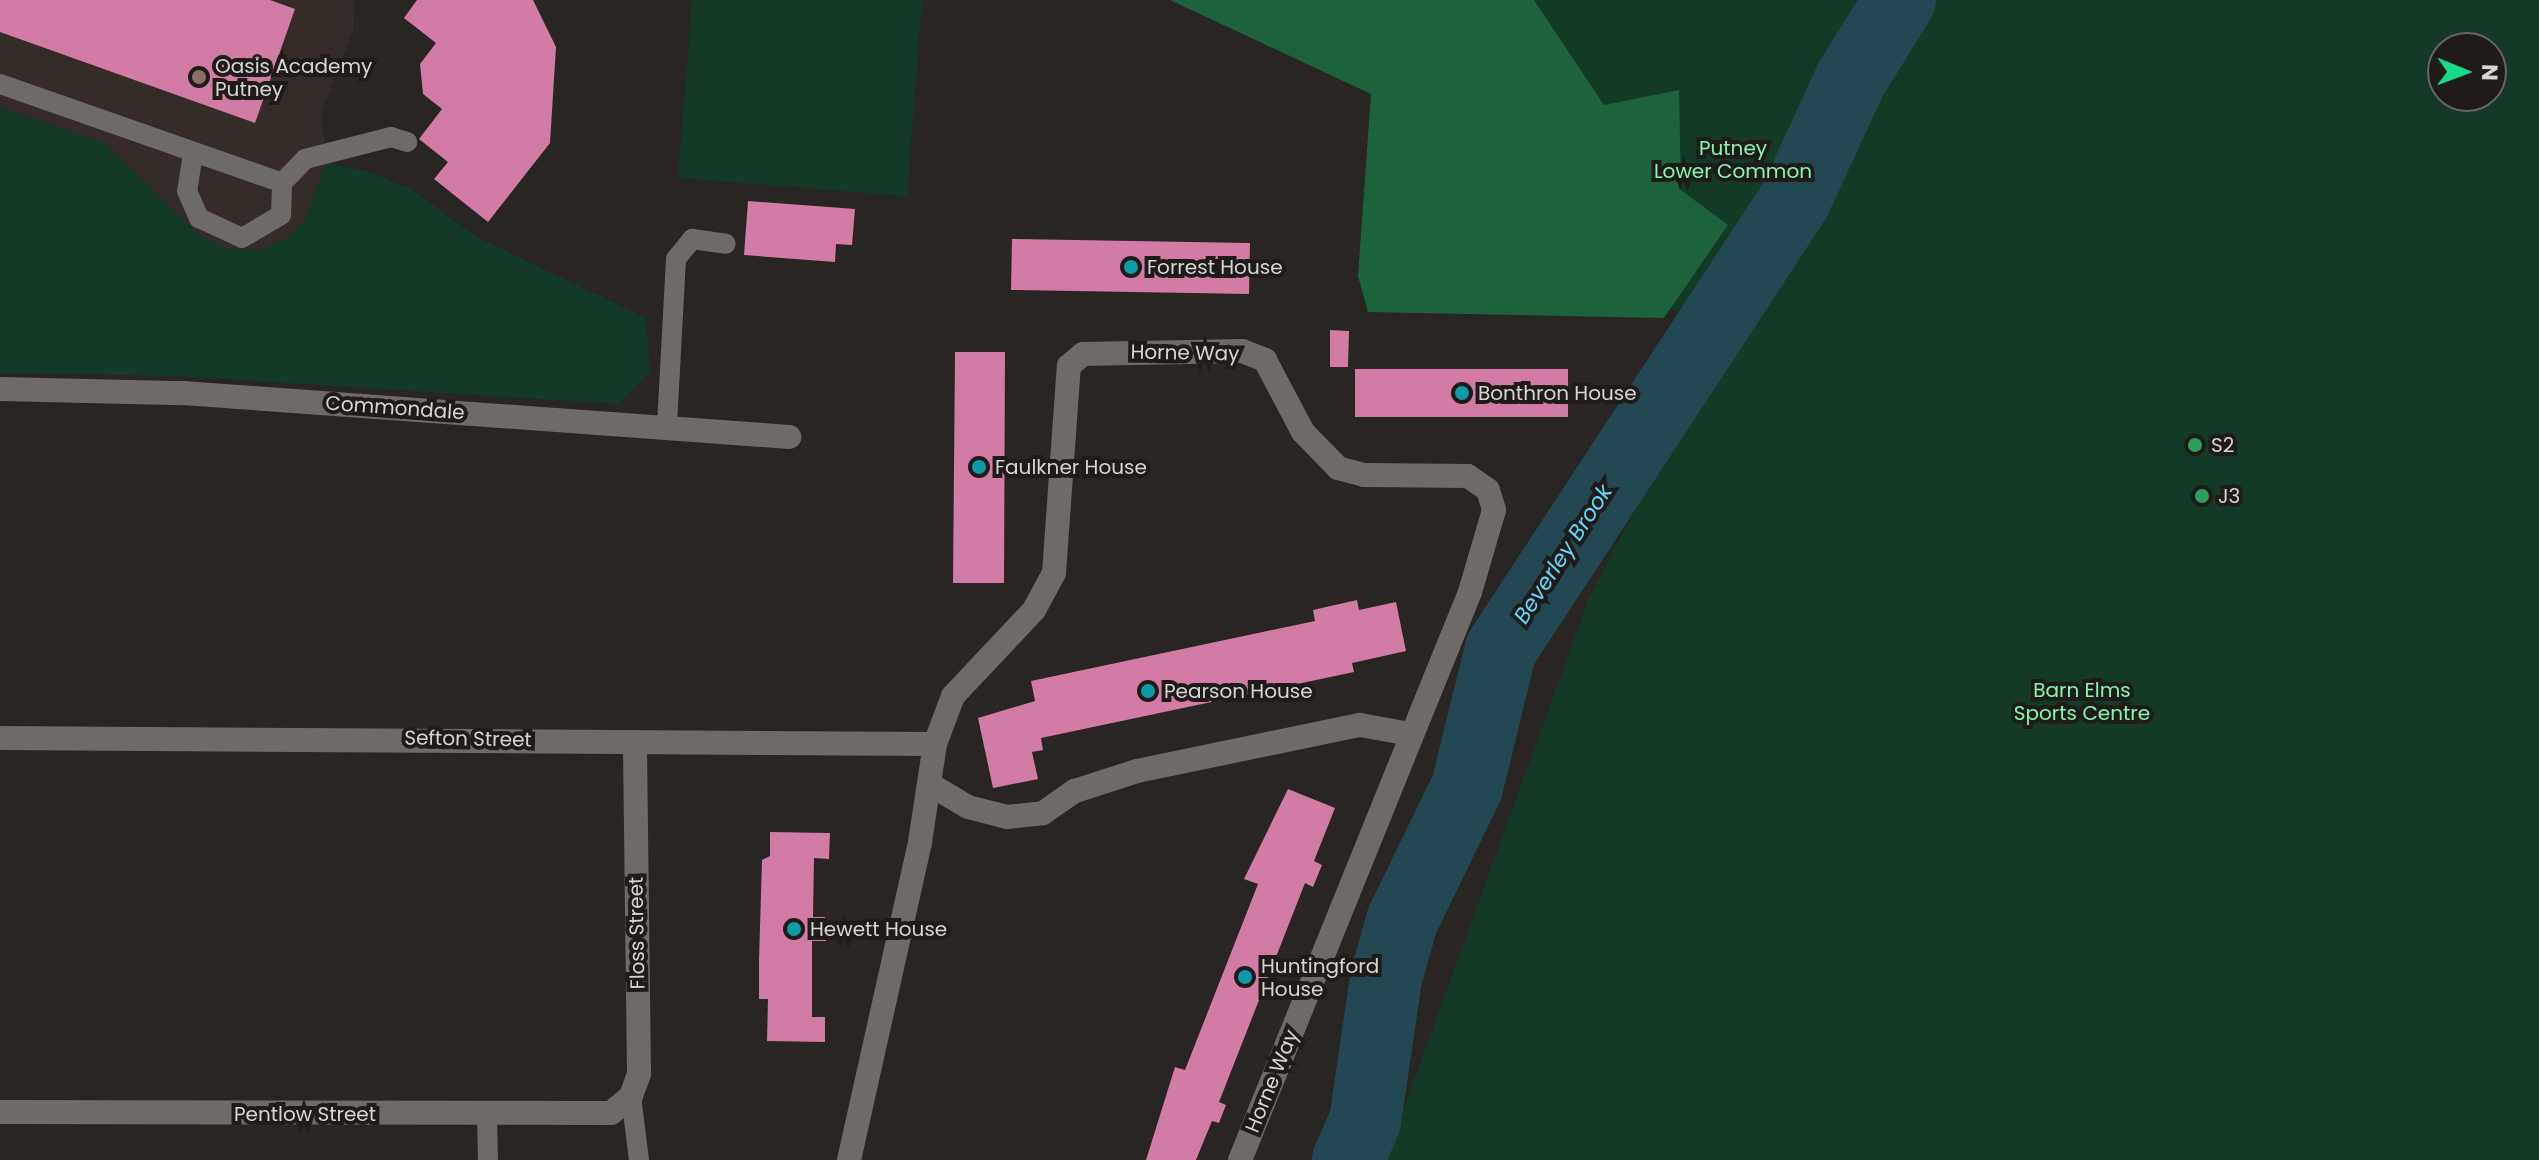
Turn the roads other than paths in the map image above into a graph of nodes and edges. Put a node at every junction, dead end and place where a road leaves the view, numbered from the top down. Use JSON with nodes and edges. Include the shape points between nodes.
{"nodes":[{"id":1,"x":0,"y":84,"type":"edge"},
{"id":2,"x":407,"y":142,"type":"dead end"},
{"id":3,"x":193,"y":154,"type":"junction"},
{"id":4,"x":282,"y":183,"type":"junction"},
{"id":5,"x":726,"y":244,"type":"dead end"},
{"id":6,"x":0,"y":389,"type":"edge"},
{"id":7,"x":667,"y":425,"type":"junction"},
{"id":8,"x":789,"y":437,"type":"dead end"},
{"id":9,"x":1410,"y":734,"type":"junction"},
{"id":10,"x":0,"y":738,"type":"edge"},
{"id":11,"x":635,"y":742,"type":"junction"},
{"id":12,"x":935,"y":744,"type":"junction"},
{"id":13,"x":931,"y":785,"type":"junction"},
{"id":14,"x":631,"y":1096,"type":"junction"},
{"id":15,"x":0,"y":1112,"type":"edge"},
{"id":16,"x":487,"y":1114,"type":"junction"},
{"id":17,"x":488,"y":1160,"type":"edge"},
{"id":18,"x":639,"y":1160,"type":"edge"},
{"id":19,"x":849,"y":1160,"type":"edge"},
{"id":20,"x":1240,"y":1160,"type":"edge"}],
"edges":[{"from":1,"to":3,"type":"lane"},
{"from":2,"to":4,"type":"lane","via":[[391,137],[341,146],[305,159]]},
{"from":3,"to":4,"type":"lane"},
{"from":3,"to":4,"type":"lane","via":[[187,191],[199,218],[242,238],[281,215]]},
{"from":5,"to":7,"type":"lane","via":[[692,239],[676,259]]},
{"from":6,"to":7,"type":"street","name":"Commondale","via":[[183,393]]},
{"from":7,"to":8,"type":"street","name":"Commondale"},
{"from":9,"to":12,"type":"street","name":"Horne Way","via":[[1491,533],[1488,490],[1468,476],[1364,475],[1338,468],[1303,432],[1265,360],[1242,351],[1115,352],[1083,354],[1069,366],[1047,593],[953,696]]},
{"from":9,"to":13,"type":"street","via":[[1360,725],[1137,771],[1075,791],[1043,813],[1007,817],[968,807]]},
{"from":9,"to":20,"type":"street","name":"Horne Way"},
{"from":10,"to":11,"type":"street","name":"Sefton Street"},
{"from":11,"to":12,"type":"street","name":"Sefton Street"},
{"from":11,"to":14,"type":"street","name":"Floss Street","via":[[639,1074]]},
{"from":12,"to":13,"type":"street","name":"Horne Way"},
{"from":13,"to":19,"type":"street","name":"Horne Way"},
{"from":14,"to":16,"type":"street","name":"Pentlow Street","via":[[611,1113]]},
{"from":14,"to":18,"type":"lane"},
{"from":15,"to":16,"type":"street","name":"Pentlow Street"},
{"from":16,"to":17,"type":"lane"}]}
